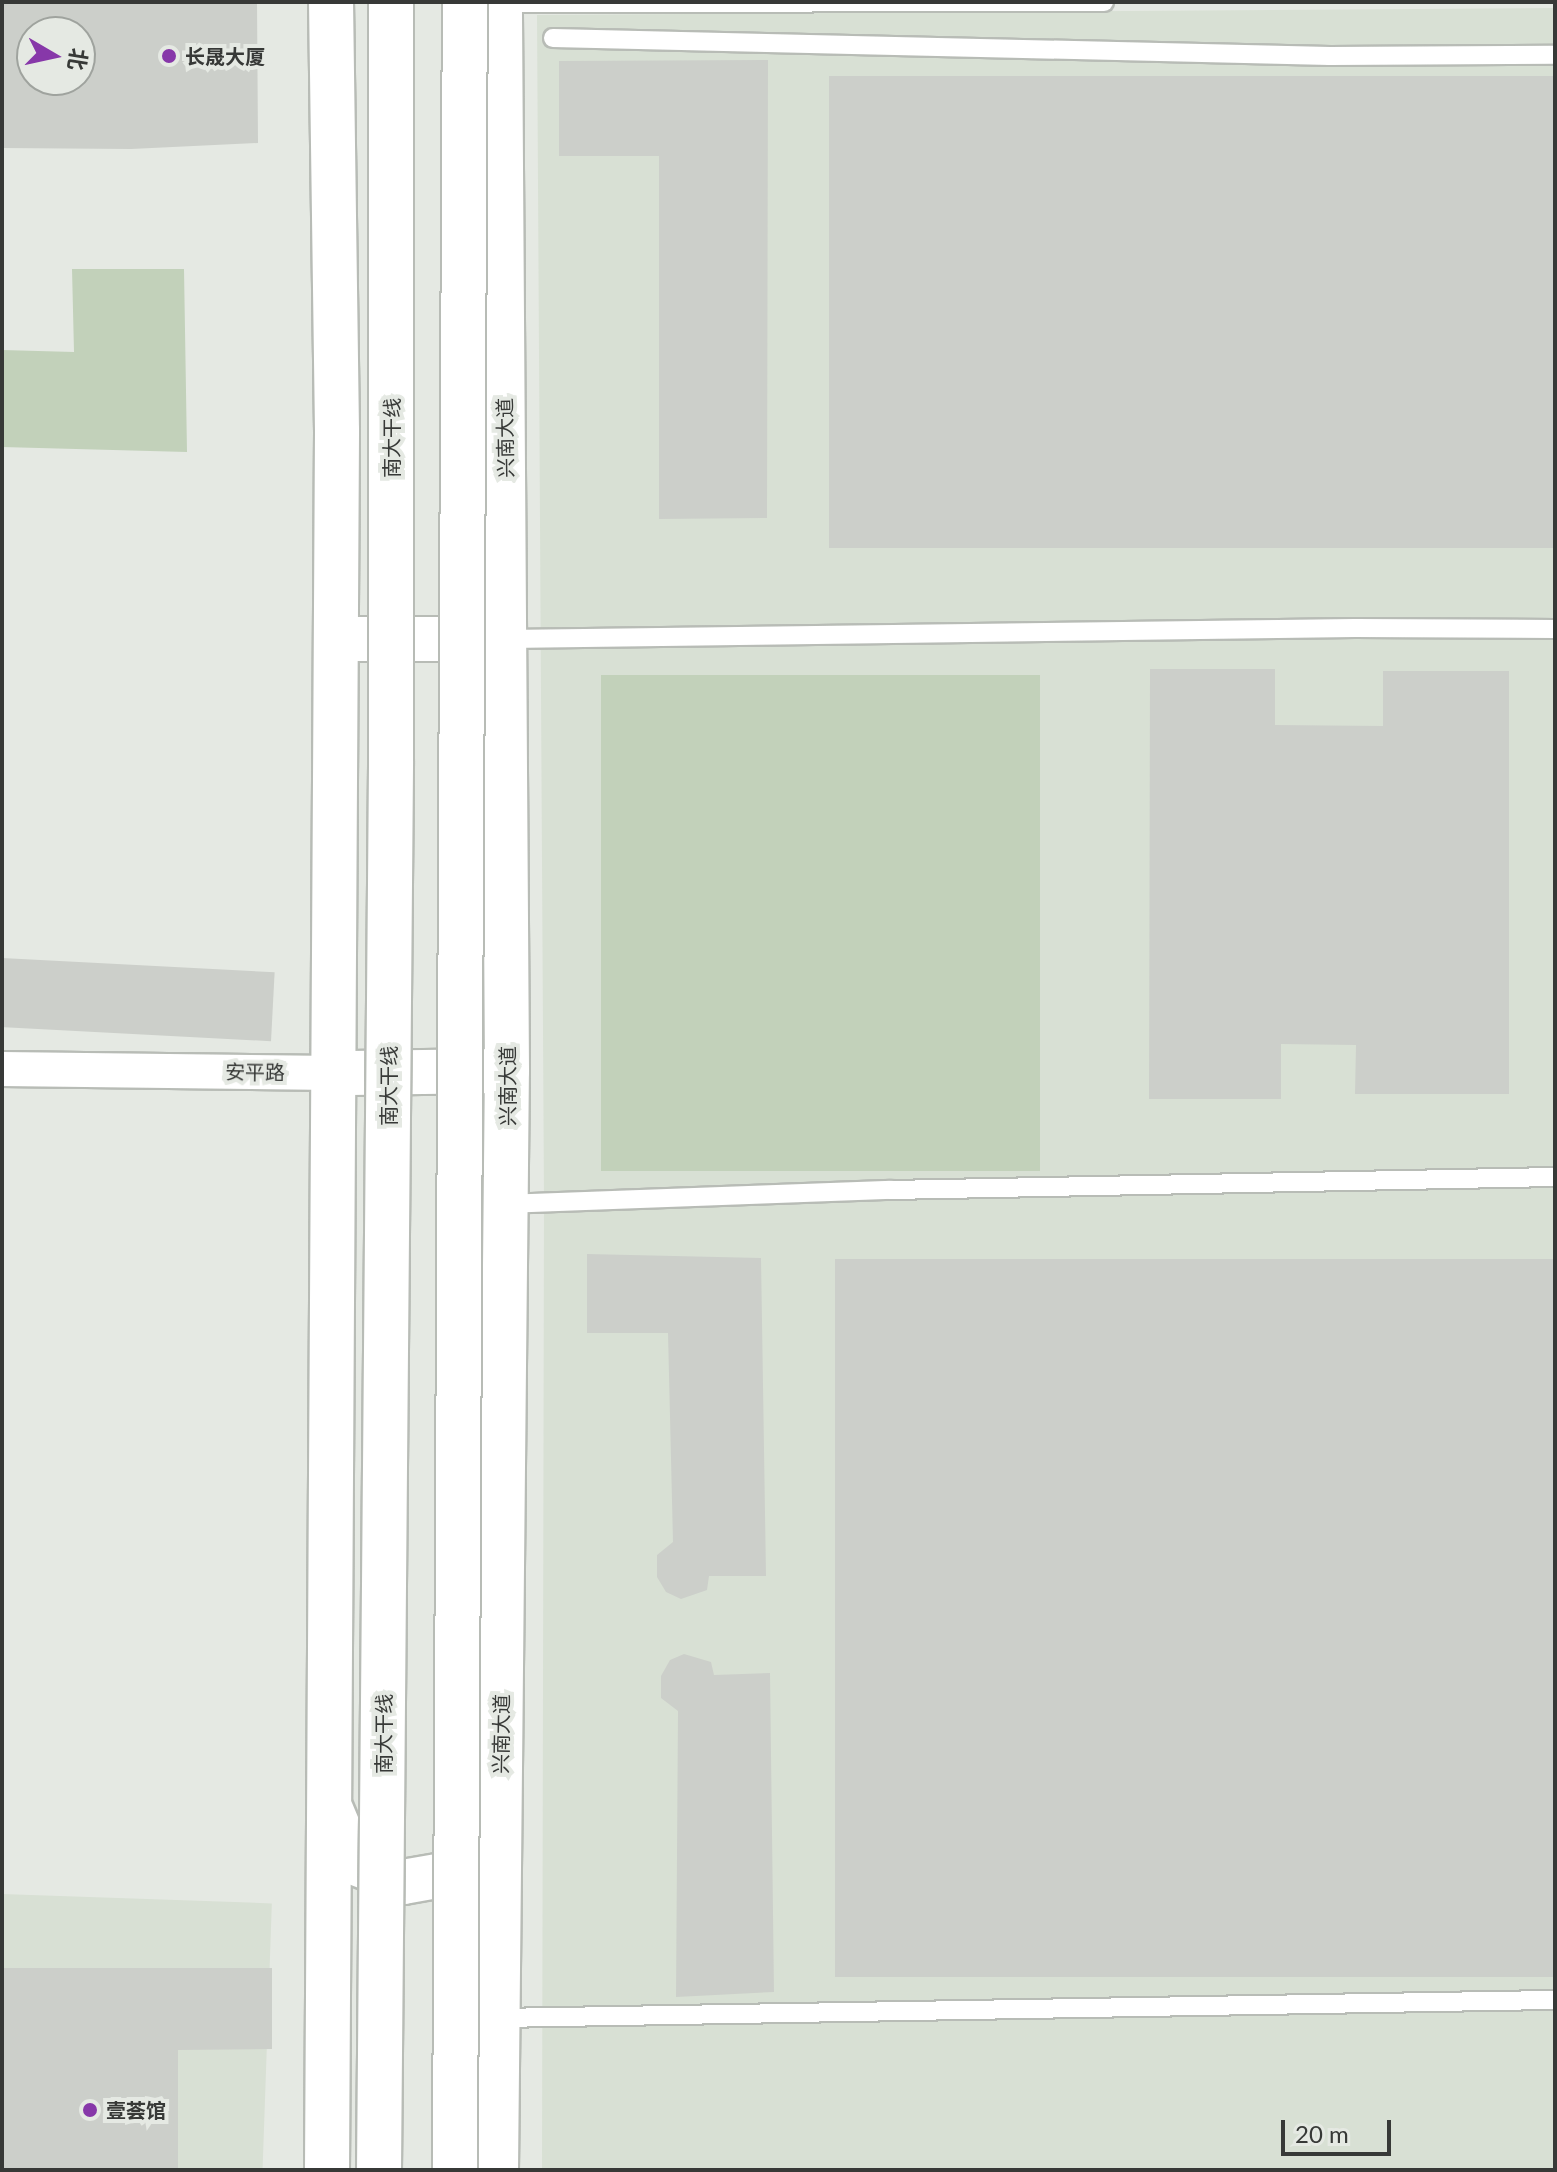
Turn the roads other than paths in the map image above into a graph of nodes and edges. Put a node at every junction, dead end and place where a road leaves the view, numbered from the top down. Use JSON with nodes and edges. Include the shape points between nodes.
{"nodes":[{"id":1,"x":331,"y":2,"type":"edge"},
{"id":2,"x":391,"y":2,"type":"edge"},
{"id":3,"x":488,"y":2,"type":"edge"},
{"id":4,"x":1104,"y":2,"type":"edge"},
{"id":5,"x":553,"y":38,"type":"dead end"},
{"id":6,"x":1555,"y":55,"type":"edge"},
{"id":7,"x":1555,"y":629,"type":"edge"},
{"id":8,"x":336,"y":639,"type":"junction"},
{"id":9,"x":507,"y":639,"type":"junction"},
{"id":10,"x":2,"y":1069,"type":"edge"},
{"id":11,"x":507,"y":1071,"type":"junction"},
{"id":12,"x":334,"y":1073,"type":"junction"},
{"id":13,"x":1555,"y":1177,"type":"edge"},
{"id":14,"x":506,"y":1204,"type":"junction"},
{"id":15,"x":328,"y":1802,"type":"junction"},
{"id":16,"x":500,"y":1805,"type":"junction"},
{"id":17,"x":1555,"y":2000,"type":"edge"},
{"id":18,"x":496,"y":2018,"type":"junction"},
{"id":19,"x":327,"y":2170,"type":"edge"},
{"id":20,"x":379,"y":2170,"type":"edge"},
{"id":21,"x":455,"y":2170,"type":"edge"},
{"id":22,"x":496,"y":2170,"type":"edge"}],
"edges":[{"from":1,"to":8,"type":"main road"},
{"from":2,"to":20,"type":"main road","name":"南大干线","bridge":true,"via":[[391,761]]},
{"from":3,"to":4,"type":"lane"},
{"from":3,"to":9,"type":"main road","name":"兴南大道"},
{"from":3,"to":21,"type":"main road","bridge":true},
{"from":5,"to":6,"type":"lane","via":[[1330,56]]},
{"from":7,"to":9,"type":"lane"},
{"from":8,"to":9,"type":"main road"},
{"from":8,"to":12,"type":"main road"},
{"from":9,"to":11,"type":"main road","name":"兴南大道"},
{"from":10,"to":12,"type":"street","name":"安平路"},
{"from":11,"to":12,"type":"main road","name":"安平路"},
{"from":11,"to":14,"type":"main road","name":"兴南大道"},
{"from":12,"to":15,"type":"main road"},
{"from":13,"to":14,"type":"lane","via":[[921,1189]]},
{"from":14,"to":16,"type":"main road","name":"兴南大道"},
{"from":15,"to":16,"type":"main road","via":[[353,1862],[403,1882],[443,1875],[480,1855]]},
{"from":15,"to":19,"type":"main road"},
{"from":16,"to":18,"type":"main road","name":"兴南大道"},
{"from":17,"to":18,"type":"lane"},
{"from":18,"to":22,"type":"main road","name":"兴南大道"}]}
